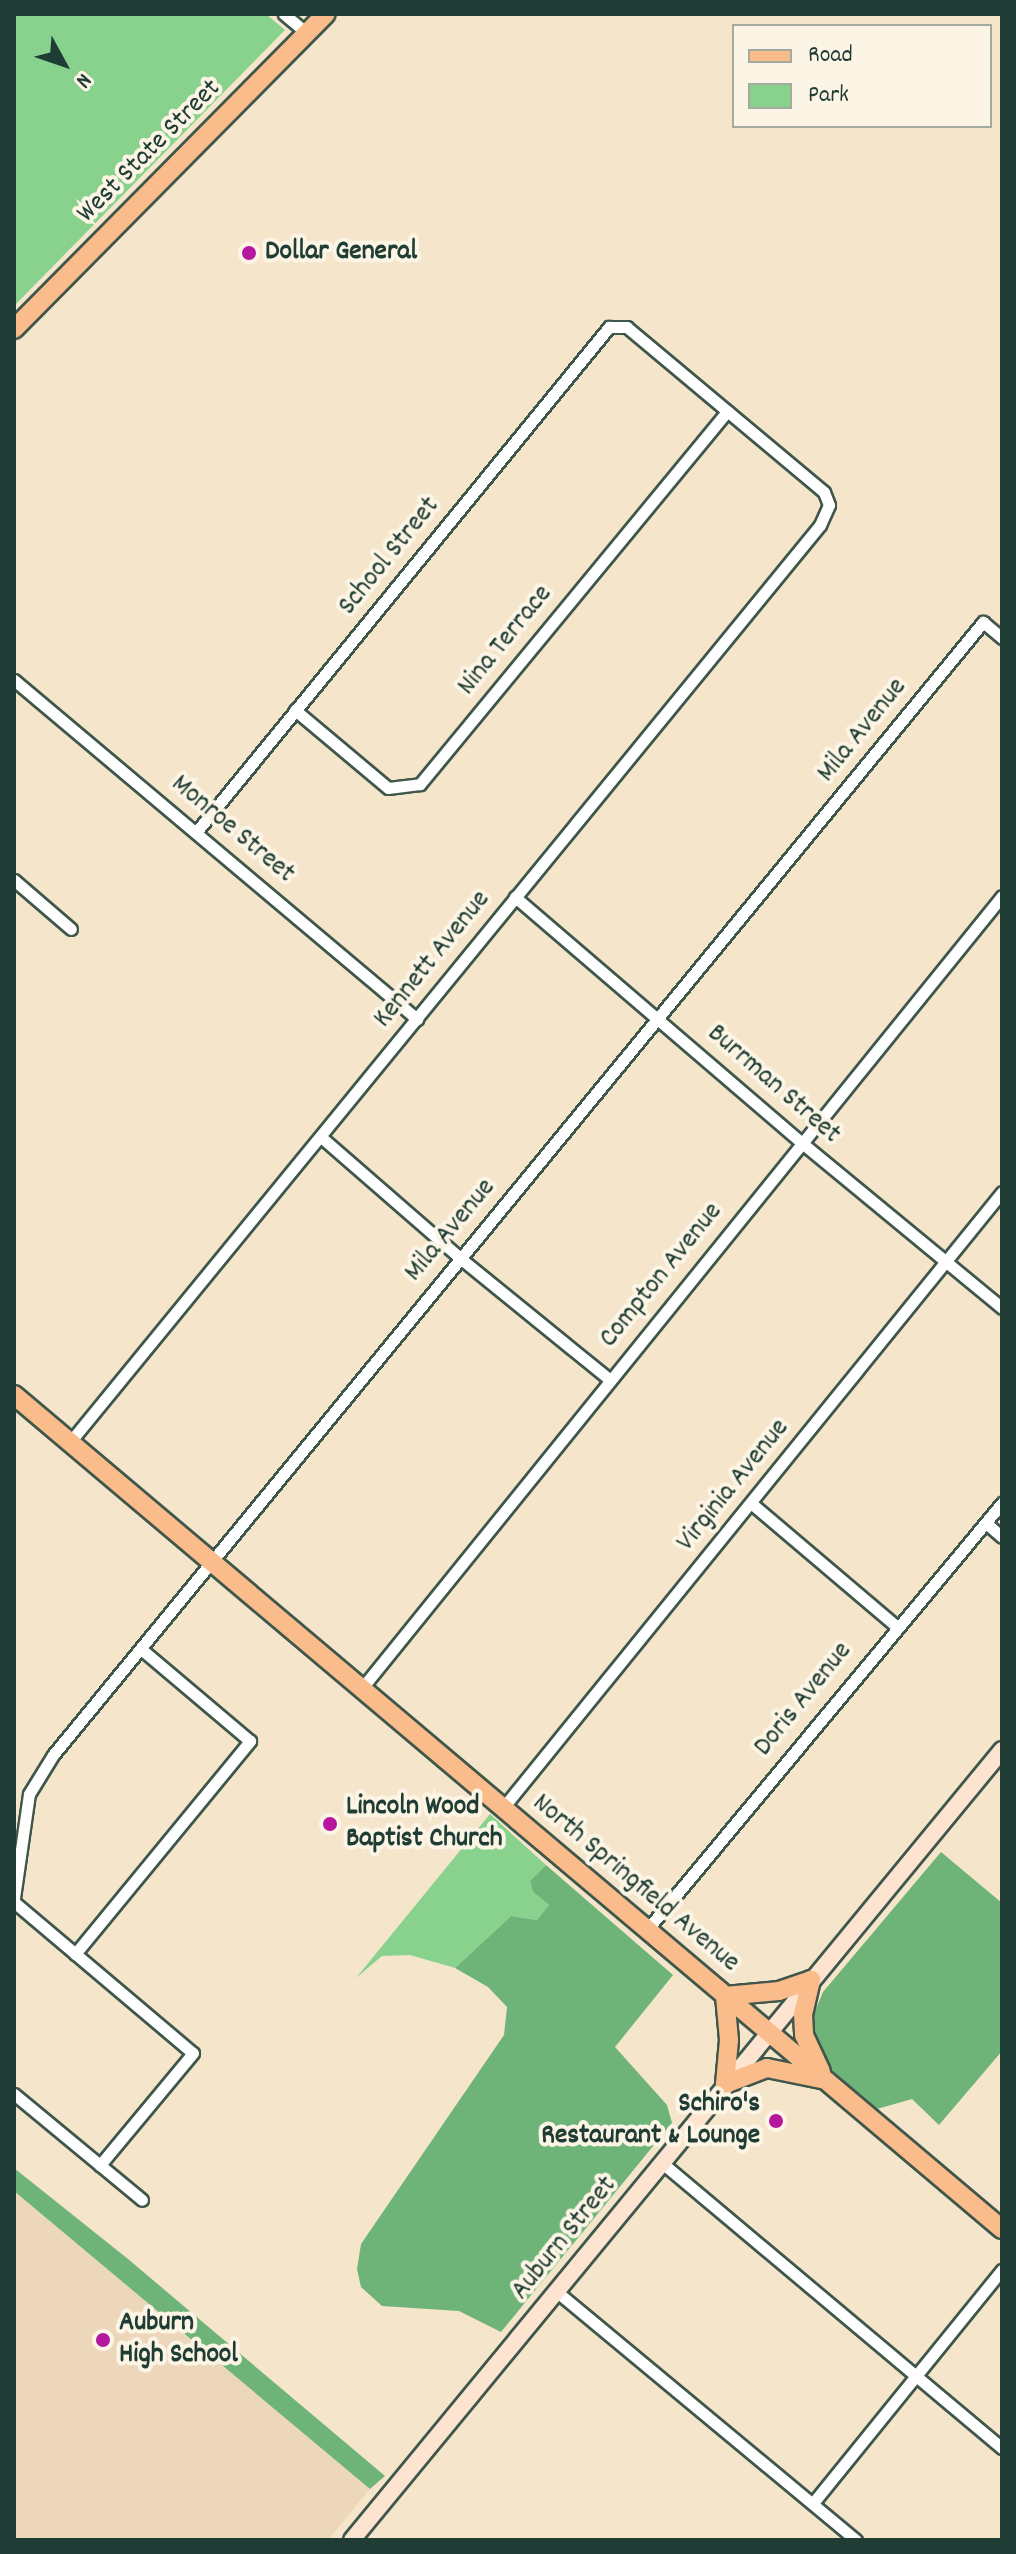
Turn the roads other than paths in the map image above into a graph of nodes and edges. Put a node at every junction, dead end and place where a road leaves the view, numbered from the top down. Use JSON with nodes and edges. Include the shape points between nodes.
{"nodes":[{"id":1,"x":284,"y":14,"type":"edge"},
{"id":2,"x":326,"y":14,"type":"edge"},
{"id":3,"x":307,"y":33,"type":"junction"},
{"id":4,"x":14,"y":329,"type":"edge"},
{"id":5,"x":727,"y":411,"type":"junction"},
{"id":6,"x":1002,"y":638,"type":"edge"},
{"id":7,"x":14,"y":680,"type":"edge"},
{"id":8,"x":295,"y":710,"type":"junction"},
{"id":9,"x":197,"y":831,"type":"junction"},
{"id":10,"x":15,"y":883,"type":"edge"},
{"id":11,"x":1002,"y":896,"type":"edge"},
{"id":12,"x":515,"y":897,"type":"junction"},
{"id":13,"x":71,"y":929,"type":"dead end"},
{"id":14,"x":417,"y":1019,"type":"junction"},
{"id":15,"x":659,"y":1019,"type":"junction"},
{"id":16,"x":321,"y":1137,"type":"junction"},
{"id":17,"x":802,"y":1143,"type":"junction"},
{"id":18,"x":1002,"y":1192,"type":"edge"},
{"id":19,"x":460,"y":1258,"type":"junction"},
{"id":20,"x":947,"y":1259,"type":"junction"},
{"id":21,"x":1002,"y":1308,"type":"edge"},
{"id":22,"x":609,"y":1379,"type":"junction"},
{"id":23,"x":14,"y":1395,"type":"edge"},
{"id":24,"x":70,"y":1442,"type":"junction"},
{"id":25,"x":751,"y":1503,"type":"junction"},
{"id":26,"x":1002,"y":1503,"type":"edge"},
{"id":27,"x":986,"y":1523,"type":"junction"},
{"id":28,"x":1002,"y":1537,"type":"edge"},
{"id":29,"x":210,"y":1564,"type":"junction"},
{"id":30,"x":896,"y":1626,"type":"junction"},
{"id":31,"x":141,"y":1649,"type":"junction"},
{"id":32,"x":362,"y":1688,"type":"junction"},
{"id":33,"x":1002,"y":1750,"type":"edge"},
{"id":34,"x":502,"y":1809,"type":"junction"},
{"id":35,"x":14,"y":1900,"type":"edge"},
{"id":36,"x":646,"y":1931,"type":"junction"},
{"id":37,"x":75,"y":1954,"type":"junction"},
{"id":38,"x":811,"y":1980,"type":"junction"},
{"id":39,"x":725,"y":1996,"type":"junction"},
{"id":40,"x":769,"y":2031,"type":"junction"},
{"id":41,"x":826,"y":2081,"type":"junction"},
{"id":42,"x":725,"y":2084,"type":"junction"},
{"id":43,"x":14,"y":2094,"type":"edge"},
{"id":44,"x":661,"y":2162,"type":"junction"},
{"id":45,"x":100,"y":2165,"type":"junction"},
{"id":46,"x":142,"y":2200,"type":"dead end"},
{"id":47,"x":1002,"y":2229,"type":"edge"},
{"id":48,"x":1002,"y":2270,"type":"edge"},
{"id":49,"x":556,"y":2291,"type":"junction"},
{"id":50,"x":915,"y":2376,"type":"junction"},
{"id":51,"x":1002,"y":2448,"type":"edge"},
{"id":52,"x":813,"y":2503,"type":"junction"},
{"id":53,"x":352,"y":2540,"type":"edge"},
{"id":54,"x":856,"y":2540,"type":"edge"}],
"edges":[{"from":1,"to":3,"type":"street"},
{"from":2,"to":3,"type":"main road","name":"West State Street"},
{"from":3,"to":4,"type":"main road","name":"West State Street"},
{"from":5,"to":8,"type":"street","name":"Nina Terrace","via":[[420,784],[388,788]]},
{"from":5,"to":8,"type":"street","name":"School Street","via":[[627,327],[609,327]]},
{"from":5,"to":12,"type":"street","name":"Kennett Avenue","via":[[824,492],[829,505],[820,525]]},
{"from":6,"to":15,"type":"street","name":"Mila Avenue","via":[[983,622]]},
{"from":7,"to":9,"type":"street","name":"Monroe Street"},
{"from":8,"to":9,"type":"street","name":"School Street"},
{"from":9,"to":14,"type":"street","name":"Monroe Street"},
{"from":10,"to":13,"type":"street"},
{"from":11,"to":17,"type":"street","name":"Compton Avenue"},
{"from":12,"to":14,"type":"street","name":"Kennett Avenue"},
{"from":12,"to":15,"type":"street","name":"Burrman Street"},
{"from":14,"to":16,"type":"street","name":"Kennett Avenue"},
{"from":15,"to":17,"type":"street","name":"Burrman Street"},
{"from":15,"to":19,"type":"street","name":"Mila Avenue"},
{"from":16,"to":19,"type":"street"},
{"from":16,"to":24,"type":"street","name":"Kennett Avenue"},
{"from":17,"to":20,"type":"street","name":"Burrman Street"},
{"from":17,"to":22,"type":"street","name":"Compton Avenue"},
{"from":18,"to":20,"type":"street","name":"Virginia Avenue"},
{"from":19,"to":22,"type":"street"},
{"from":19,"to":29,"type":"street","name":"Mila Avenue"},
{"from":20,"to":21,"type":"street","name":"Burrman Street"},
{"from":20,"to":25,"type":"street","name":"Virginia Avenue"},
{"from":22,"to":32,"type":"street","name":"Compton Avenue"},
{"from":23,"to":24,"type":"main road","name":"North Springfield Avenue"},
{"from":24,"to":29,"type":"main road","name":"North Springfield Avenue"},
{"from":25,"to":30,"type":"street"},
{"from":25,"to":34,"type":"street","name":"Virginia Avenue"},
{"from":26,"to":27,"type":"street","name":"Doris Avenue"},
{"from":27,"to":28,"type":"street"},
{"from":27,"to":30,"type":"street","name":"Doris Avenue"},
{"from":29,"to":31,"type":"street","name":"Mila Avenue"},
{"from":29,"to":32,"type":"main road","name":"North Springfield Avenue"},
{"from":30,"to":36,"type":"street","name":"Doris Avenue"},
{"from":31,"to":35,"type":"street","name":"Mila Avenue","via":[[53,1755],[29,1794]]},
{"from":31,"to":37,"type":"street","via":[[250,1741]]},
{"from":32,"to":34,"type":"main road","name":"North Springfield Avenue"},
{"from":33,"to":38,"type":"main road","name":"Auburn Street"},
{"from":34,"to":36,"type":"main road","name":"North Springfield Avenue"},
{"from":35,"to":37,"type":"street"},
{"from":36,"to":39,"type":"main road","name":"North Springfield Avenue"},
{"from":37,"to":45,"type":"street","via":[[193,2053]]},
{"from":38,"to":39,"type":"main road","via":[[779,1991]]},
{"from":38,"to":40,"type":"main road","name":"Auburn Street"},
{"from":38,"to":41,"type":"main road","via":[[804,2035]]},
{"from":39,"to":40,"type":"main road","name":"North Springfield Avenue"},
{"from":39,"to":42,"type":"main road"},
{"from":40,"to":41,"type":"main road","name":"North Springfield Avenue"},
{"from":40,"to":42,"type":"main road","name":"Auburn Street"},
{"from":41,"to":42,"type":"main road","via":[[767,2068]]},
{"from":41,"to":47,"type":"main road","name":"North Springfield Avenue"},
{"from":42,"to":44,"type":"main road","name":"Auburn Street"},
{"from":43,"to":45,"type":"street"},
{"from":44,"to":49,"type":"main road","name":"Auburn Street"},
{"from":44,"to":50,"type":"street"},
{"from":45,"to":46,"type":"street"},
{"from":48,"to":50,"type":"street"},
{"from":49,"to":52,"type":"street"},
{"from":49,"to":53,"type":"main road","name":"Auburn Street"},
{"from":50,"to":51,"type":"street"},
{"from":50,"to":52,"type":"street"},
{"from":52,"to":54,"type":"street"}]}
